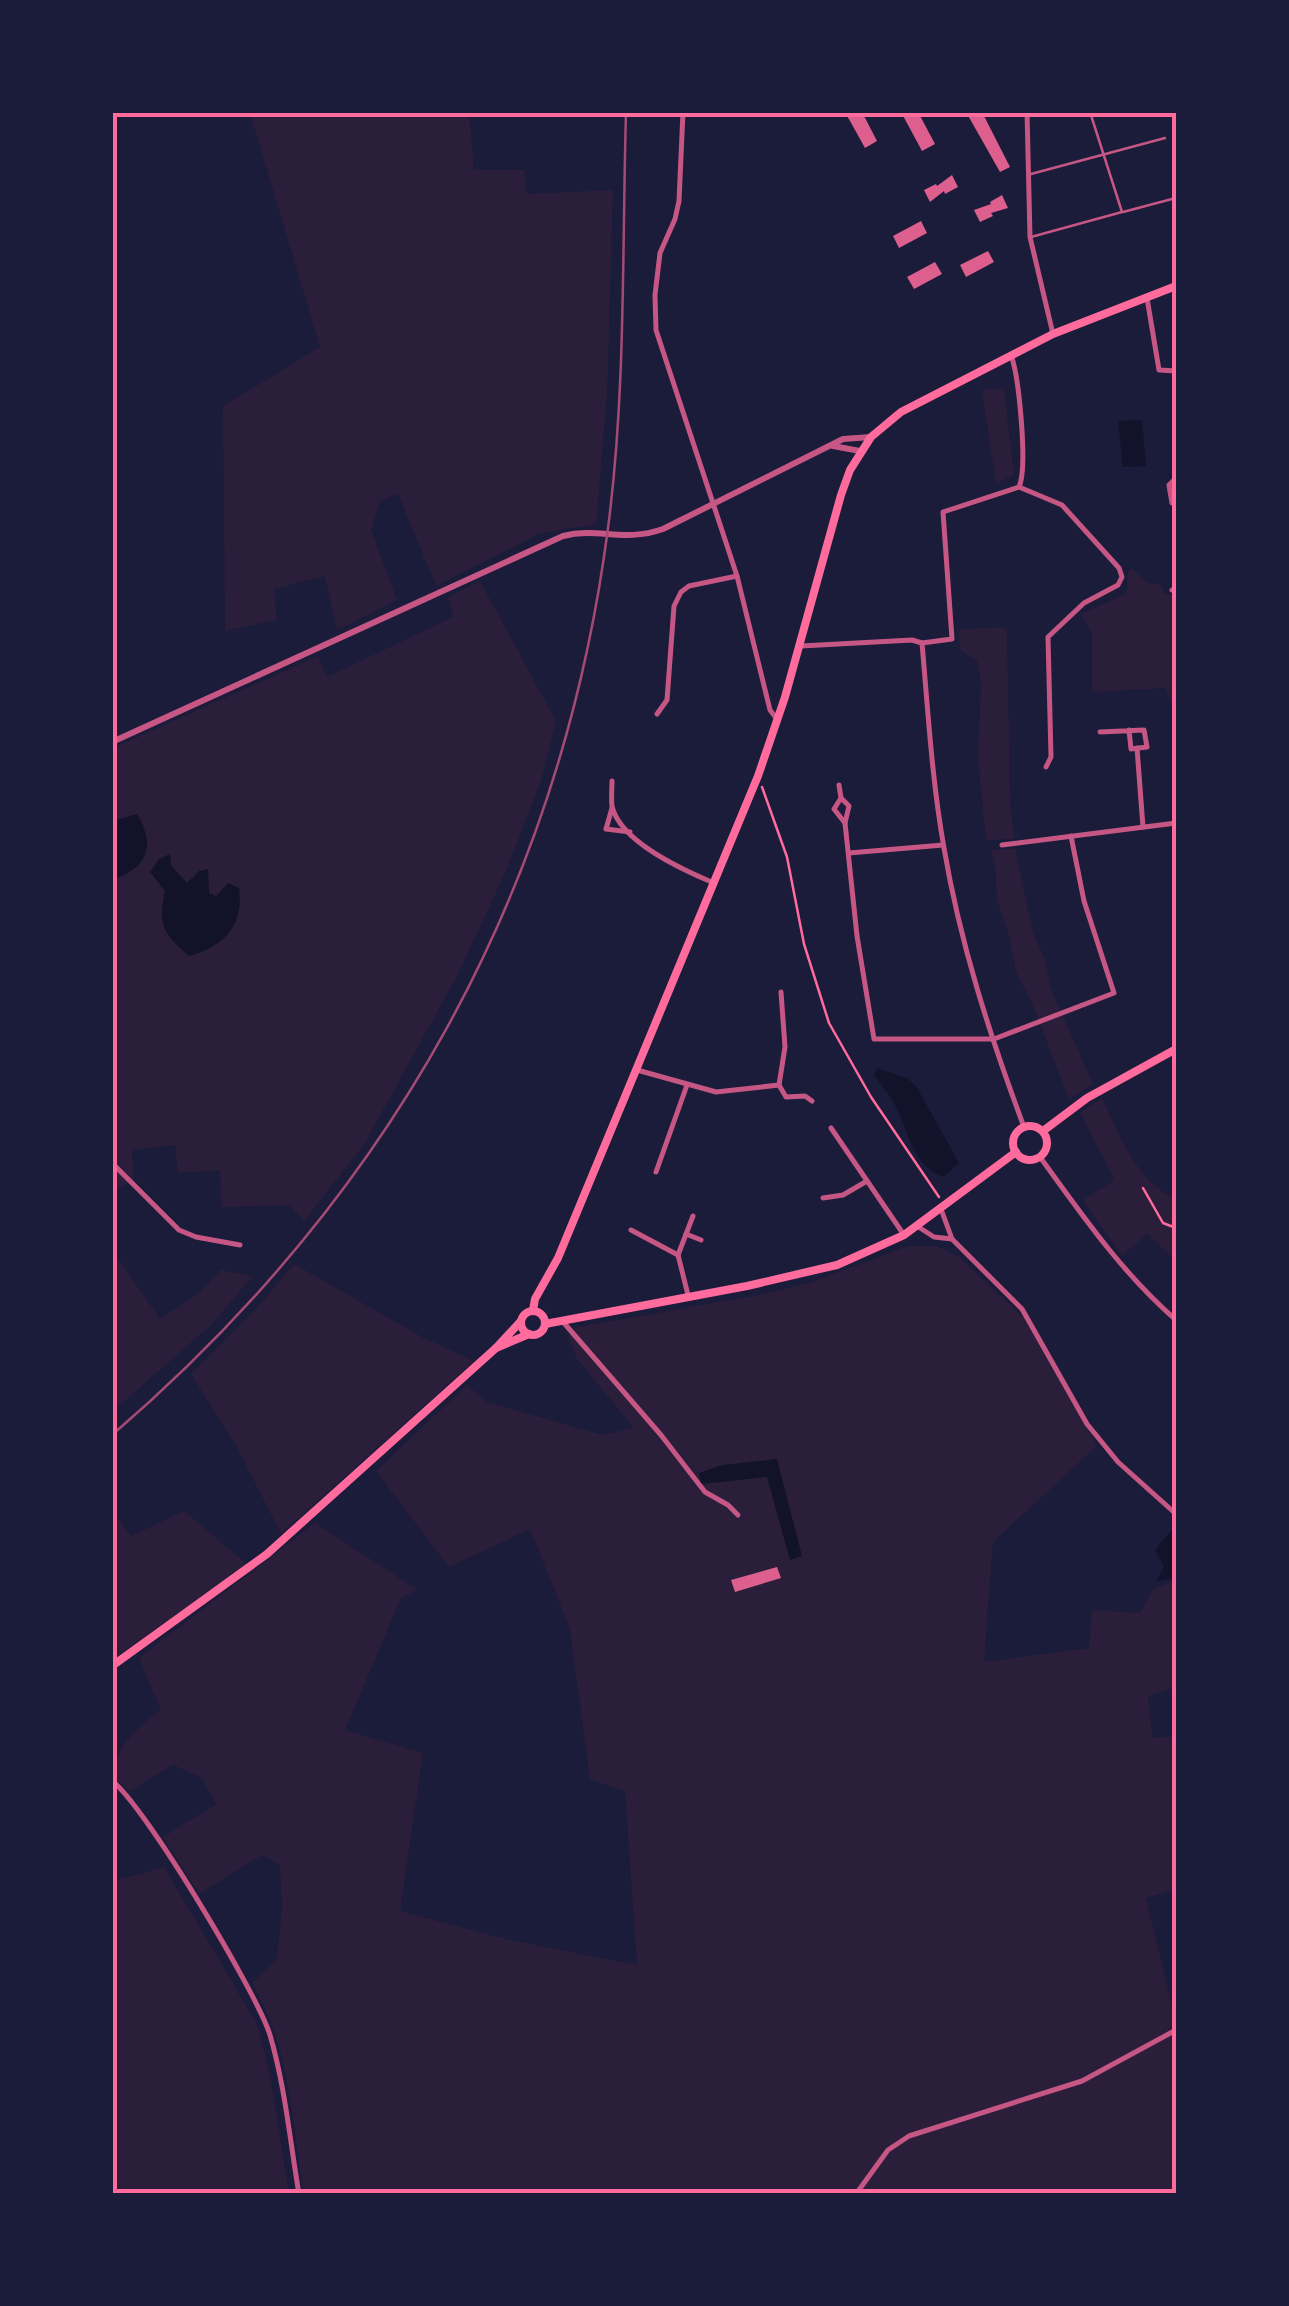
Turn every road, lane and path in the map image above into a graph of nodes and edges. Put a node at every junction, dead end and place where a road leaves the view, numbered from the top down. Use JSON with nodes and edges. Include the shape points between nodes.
{"nodes":[{"id":1,"x":683,"y":112,"type":"edge"},
{"id":2,"x":1027,"y":112,"type":"edge"},
{"id":3,"x":1090,"y":112,"type":"edge"},
{"id":4,"x":1165,"y":138,"type":"dead end"},
{"id":5,"x":1106,"y":156,"type":"junction"},
{"id":6,"x":1028,"y":175,"type":"junction"},
{"id":7,"x":1172,"y":200,"type":"dead end"},
{"id":8,"x":1122,"y":212,"type":"junction"},
{"id":9,"x":1030,"y":237,"type":"junction"},
{"id":10,"x":1176,"y":286,"type":"edge"},
{"id":11,"x":1147,"y":297,"type":"junction"},
{"id":12,"x":1053,"y":334,"type":"junction"},
{"id":13,"x":1011,"y":355,"type":"junction"},
{"id":14,"x":1176,"y":372,"type":"edge"},
{"id":15,"x":871,"y":438,"type":"junction"},
{"id":16,"x":832,"y":446,"type":"junction"},
{"id":17,"x":860,"y":451,"type":"junction"},
{"id":18,"x":1176,"y":478,"type":"edge"},
{"id":19,"x":1019,"y":487,"type":"junction"},
{"id":20,"x":1176,"y":502,"type":"edge"},
{"id":21,"x":714,"y":504,"type":"junction"},
{"id":22,"x":737,"y":576,"type":"junction"},
{"id":23,"x":922,"y":643,"type":"junction"},
{"id":24,"x":800,"y":646,"type":"junction"},
{"id":25,"x":657,"y":714,"type":"dead end"},
{"id":26,"x":778,"y":720,"type":"junction"},
{"id":27,"x":1129,"y":730,"type":"junction"},
{"id":28,"x":1100,"y":732,"type":"dead end"},
{"id":29,"x":112,"y":742,"type":"edge"},
{"id":30,"x":1138,"y":748,"type":"junction"},
{"id":31,"x":1046,"y":767,"type":"dead end"},
{"id":32,"x":758,"y":776,"type":"junction"},
{"id":33,"x":612,"y":781,"type":"dead end"},
{"id":34,"x":839,"y":785,"type":"dead end"},
{"id":35,"x":841,"y":798,"type":"junction"},
{"id":36,"x":612,"y":808,"type":"junction"},
{"id":37,"x":845,"y":823,"type":"junction"},
{"id":38,"x":1176,"y":823,"type":"edge"},
{"id":39,"x":1143,"y":827,"type":"junction"},
{"id":40,"x":630,"y":832,"type":"junction"},
{"id":41,"x":1071,"y":836,"type":"junction"},
{"id":42,"x":1002,"y":844,"type":"dead end"},
{"id":43,"x":943,"y":846,"type":"junction"},
{"id":44,"x":848,"y":853,"type":"junction"},
{"id":45,"x":714,"y":883,"type":"junction"},
{"id":46,"x":782,"y":992,"type":"dead end"},
{"id":47,"x":994,"y":1039,"type":"junction"},
{"id":48,"x":1176,"y":1049,"type":"edge"},
{"id":49,"x":637,"y":1070,"type":"junction"},
{"id":50,"x":779,"y":1085,"type":"junction"},
{"id":51,"x":687,"y":1086,"type":"junction"},
{"id":52,"x":812,"y":1102,"type":"dead end"},
{"id":53,"x":1024,"y":1127,"type":"junction"},
{"id":54,"x":831,"y":1128,"type":"dead end"},
{"id":55,"x":1043,"y":1132,"type":"junction"},
{"id":56,"x":1016,"y":1152,"type":"junction"},
{"id":57,"x":1040,"y":1157,"type":"junction"},
{"id":58,"x":112,"y":1163,"type":"edge"},
{"id":59,"x":656,"y":1172,"type":"dead end"},
{"id":60,"x":866,"y":1180,"type":"junction"},
{"id":61,"x":1142,"y":1188,"type":"dead end"},
{"id":62,"x":823,"y":1198,"type":"dead end"},
{"id":63,"x":943,"y":1208,"type":"junction"},
{"id":64,"x":693,"y":1216,"type":"dead end"},
{"id":65,"x":917,"y":1226,"type":"junction"},
{"id":66,"x":1176,"y":1228,"type":"edge"},
{"id":67,"x":631,"y":1230,"type":"dead end"},
{"id":68,"x":686,"y":1234,"type":"junction"},
{"id":69,"x":904,"y":1235,"type":"junction"},
{"id":70,"x":701,"y":1240,"type":"dead end"},
{"id":71,"x":952,"y":1240,"type":"junction"},
{"id":72,"x":240,"y":1245,"type":"dead end"},
{"id":73,"x":678,"y":1254,"type":"junction"},
{"id":74,"x":688,"y":1298,"type":"junction"},
{"id":75,"x":533,"y":1310,"type":"junction"},
{"id":76,"x":1176,"y":1320,"type":"edge"},
{"id":77,"x":520,"y":1321,"type":"junction"},
{"id":78,"x":564,"y":1323,"type":"junction"},
{"id":79,"x":545,"y":1324,"type":"junction"},
{"id":80,"x":528,"y":1334,"type":"junction"},
{"id":81,"x":496,"y":1348,"type":"junction"},
{"id":82,"x":1176,"y":1514,"type":"edge"},
{"id":83,"x":738,"y":1515,"type":"dead end"},
{"id":84,"x":112,"y":1666,"type":"edge"},
{"id":85,"x":112,"y":1782,"type":"edge"},
{"id":86,"x":1176,"y":2030,"type":"edge"},
{"id":87,"x":299,"y":2194,"type":"edge"},
{"id":88,"x":856,"y":2194,"type":"edge"}],
"edges":[{"from":1,"to":21,"type":"street","via":[[679,201],[660,253],[654,312]]},
{"from":2,"to":6,"type":"street"},
{"from":3,"to":5,"type":"lane"},
{"from":4,"to":5,"type":"lane"},
{"from":5,"to":6,"type":"lane"},
{"from":5,"to":8,"type":"lane"},
{"from":6,"to":9,"type":"street"},
{"from":7,"to":8,"type":"lane"},
{"from":8,"to":9,"type":"lane"},
{"from":9,"to":12,"type":"street"},
{"from":10,"to":11,"type":"main road"},
{"from":11,"to":12,"type":"main road"},
{"from":11,"to":14,"type":"street","via":[[1159,370]]},
{"from":12,"to":13,"type":"main road"},
{"from":13,"to":15,"type":"main road","via":[[900,412]]},
{"from":13,"to":19,"type":"street","via":[[1023,452]]},
{"from":15,"to":16,"type":"street"},
{"from":15,"to":17,"type":"main road"},
{"from":16,"to":17,"type":"street"},
{"from":16,"to":21,"type":"street"},
{"from":17,"to":24,"type":"main road","via":[[841,495]]},
{"from":18,"to":20,"type":"street","via":[[1169,485]]},
{"from":19,"to":23,"type":"street","via":[[943,512],[952,639]]},
{"from":19,"to":31,"type":"street","via":[[1062,504],[1122,577],[1048,638]]},
{"from":21,"to":22,"type":"street"},
{"from":21,"to":29,"type":"street","via":[[663,530],[628,538],[563,536]]},
{"from":22,"to":25,"type":"street","via":[[681,592],[674,606],[667,700]]},
{"from":22,"to":26,"type":"street"},
{"from":23,"to":24,"type":"street"},
{"from":23,"to":43,"type":"street"},
{"from":24,"to":26,"type":"main road"},
{"from":26,"to":32,"type":"main road"},
{"from":27,"to":28,"type":"street"},
{"from":27,"to":30,"type":"street","via":[[1131,749]]},
{"from":27,"to":30,"type":"street","via":[[1144,730],[1146,748]]},
{"from":30,"to":39,"type":"street"},
{"from":32,"to":45,"type":"main road"},
{"from":32,"to":63,"type":"path","via":[[787,857],[829,1023]]},
{"from":33,"to":36,"type":"street"},
{"from":34,"to":35,"type":"street"},
{"from":35,"to":37,"type":"street","via":[[849,806]]},
{"from":35,"to":37,"type":"street","via":[[834,809]]},
{"from":36,"to":40,"type":"street"},
{"from":36,"to":40,"type":"street","via":[[606,828]]},
{"from":37,"to":44,"type":"street"},
{"from":38,"to":39,"type":"street"},
{"from":39,"to":41,"type":"street"},
{"from":40,"to":45,"type":"street","via":[[651,851]]},
{"from":41,"to":42,"type":"street"},
{"from":41,"to":47,"type":"street","via":[[1114,992]]},
{"from":43,"to":44,"type":"street"},
{"from":43,"to":47,"type":"street"},
{"from":44,"to":47,"type":"street","via":[[874,1039]]},
{"from":45,"to":49,"type":"main road"},
{"from":46,"to":50,"type":"street"},
{"from":47,"to":53,"type":"street"},
{"from":48,"to":55,"type":"main road","via":[[1087,1098]]},
{"from":49,"to":51,"type":"street"},
{"from":49,"to":75,"type":"main road"},
{"from":50,"to":51,"type":"street","via":[[726,1093]]},
{"from":50,"to":52,"type":"street","via":[[786,1097]]},
{"from":51,"to":59,"type":"street"},
{"from":53,"to":55,"type":"main road"},
{"from":53,"to":56,"type":"main road","via":[[1014,1138]]},
{"from":54,"to":60,"type":"street"},
{"from":55,"to":57,"type":"main road","via":[[1048,1145]]},
{"from":56,"to":57,"type":"main road"},
{"from":56,"to":63,"type":"main road"},
{"from":57,"to":76,"type":"street","via":[[1110,1254]]},
{"from":58,"to":72,"type":"street","via":[[178,1230]]},
{"from":60,"to":62,"type":"street"},
{"from":60,"to":69,"type":"street"},
{"from":61,"to":66,"type":"path","via":[[1163,1223]]},
{"from":63,"to":65,"type":"main road"},
{"from":63,"to":71,"type":"street"},
{"from":64,"to":68,"type":"street"},
{"from":65,"to":69,"type":"main road"},
{"from":65,"to":71,"type":"street"},
{"from":67,"to":73,"type":"street"},
{"from":68,"to":70,"type":"street"},
{"from":68,"to":73,"type":"street"},
{"from":69,"to":74,"type":"main road","via":[[807,1274]]},
{"from":71,"to":82,"type":"street","via":[[1022,1309],[1104,1447]]},
{"from":73,"to":74,"type":"street"},
{"from":74,"to":78,"type":"main road"},
{"from":75,"to":77,"type":"main road"},
{"from":75,"to":79,"type":"main road"},
{"from":77,"to":80,"type":"main road"},
{"from":77,"to":81,"type":"main road"},
{"from":78,"to":79,"type":"main road"},
{"from":78,"to":83,"type":"street","via":[[705,1492]]},
{"from":79,"to":80,"type":"main road"},
{"from":80,"to":81,"type":"main road"},
{"from":81,"to":84,"type":"main road","via":[[267,1554]]},
{"from":85,"to":87,"type":"street","via":[[142,1814],[262,2015]]},
{"from":86,"to":88,"type":"street","via":[[1082,2081],[910,2136],[888,2150]]}]}
